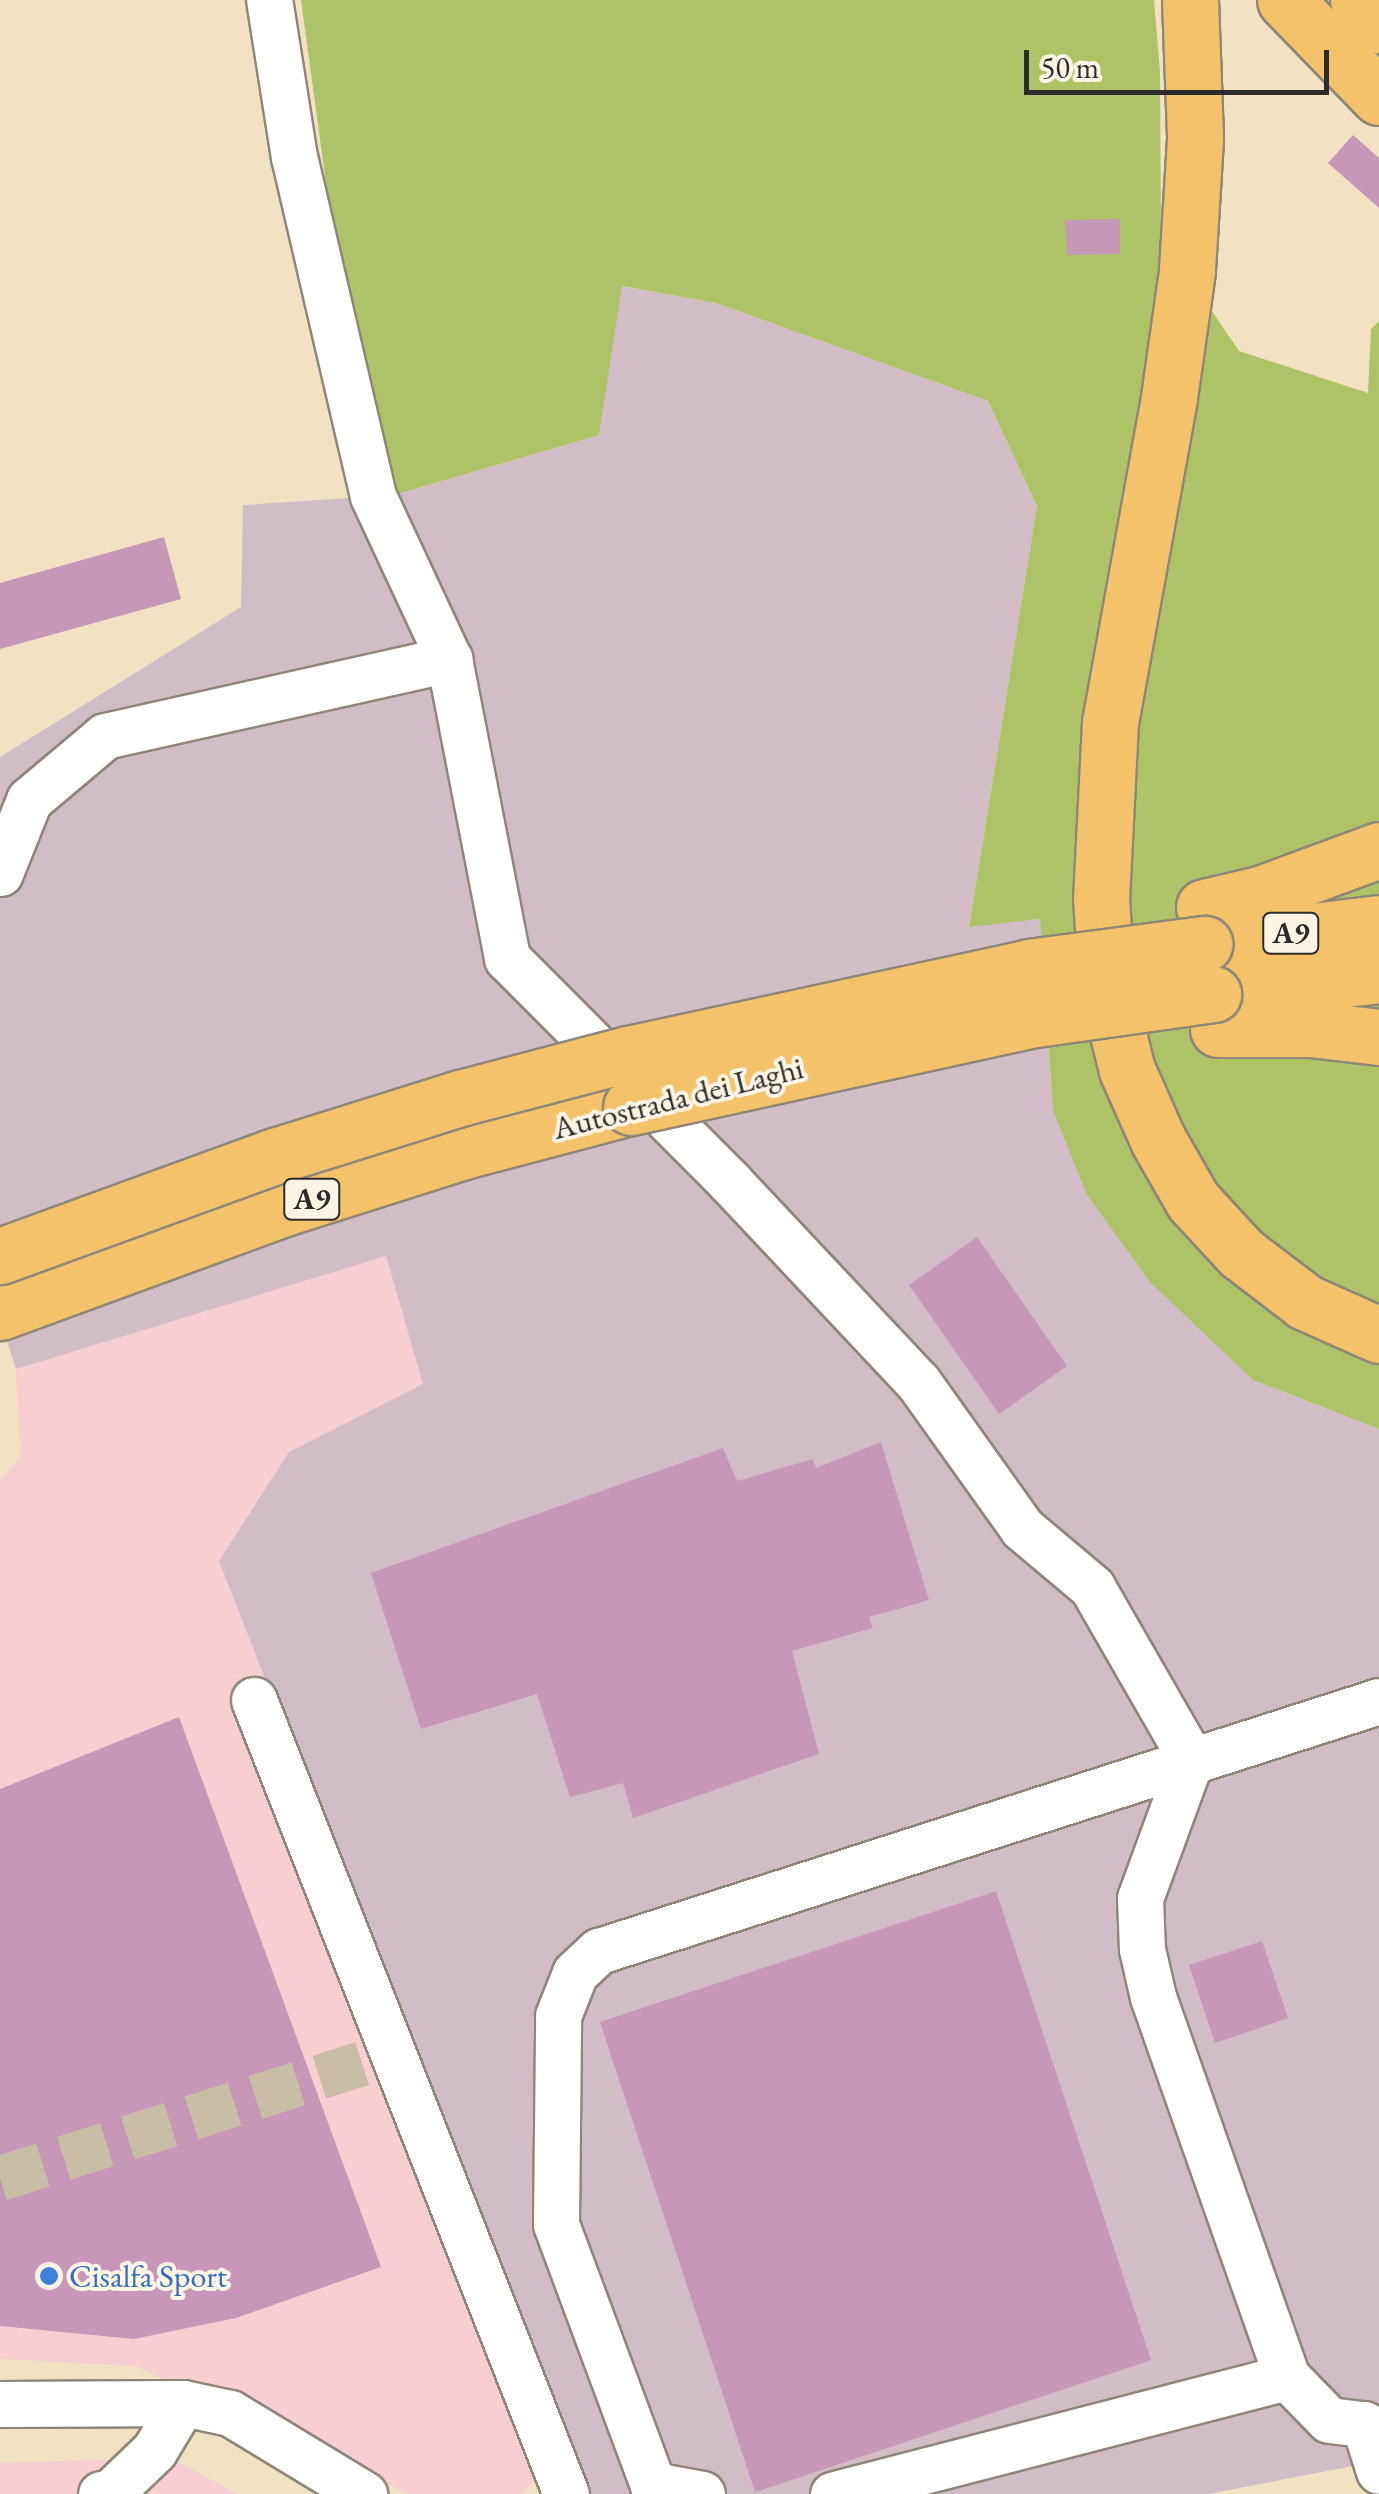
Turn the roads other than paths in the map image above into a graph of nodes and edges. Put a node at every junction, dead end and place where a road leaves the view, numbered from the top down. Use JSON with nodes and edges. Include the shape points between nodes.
{"nodes":[{"id":1,"x":269,"y":0,"type":"edge"},
{"id":2,"x":1190,"y":0,"type":"edge"},
{"id":3,"x":1285,"y":0,"type":"edge"},
{"id":4,"x":1379,"y":97,"type":"edge"},
{"id":5,"x":449,"y":659,"type":"junction"},
{"id":6,"x":1379,"y":850,"type":"edge"},
{"id":7,"x":0,"y":873,"type":"edge"},
{"id":8,"x":1379,"y":923,"type":"edge"},
{"id":9,"x":1210,"y":969,"type":"junction"},
{"id":10,"x":1379,"y":975,"type":"edge"},
{"id":11,"x":1379,"y":1037,"type":"edge"},
{"id":12,"x":0,"y":1256,"type":"edge"},
{"id":13,"x":0,"y":1312,"type":"edge"},
{"id":14,"x":1379,"y":1335,"type":"edge"},
{"id":15,"x":254,"y":1700,"type":"dead end"},
{"id":16,"x":1379,"y":1701,"type":"edge"},
{"id":17,"x":1191,"y":1759,"type":"junction"},
{"id":18,"x":1287,"y":2376,"type":"junction"},
{"id":19,"x":182,"y":2403,"type":"junction"},
{"id":20,"x":0,"y":2404,"type":"edge"},
{"id":21,"x":1379,"y":2470,"type":"edge"},
{"id":22,"x":562,"y":2489,"type":"edge"},
{"id":23,"x":100,"y":2494,"type":"edge"},
{"id":24,"x":364,"y":2494,"type":"edge"},
{"id":25,"x":702,"y":2494,"type":"edge"},
{"id":26,"x":833,"y":2494,"type":"edge"}],
"edges":[{"from":1,"to":5,"type":"street","via":[[294,157],[373,496]]},
{"from":2,"to":14,"type":"highway","via":[[1195,139],[1187,271],[1110,722],[1101,898],[1106,990],[1127,1070],[1193,1202],[1240,1253],[1304,1302]]},
{"from":3,"to":4,"type":"highway"},
{"from":5,"to":7,"type":"street","via":[[106,736],[29,800]]},
{"from":5,"to":17,"type":"street","via":[[507,958],[918,1382],[1022,1528],[1092,1587]]},
{"from":6,"to":9,"type":"highway","via":[[1260,894]]},
{"from":8,"to":9,"type":"highway","name":"Autostrada dei Laghi","number":"A9"},
{"from":9,"to":10,"type":"highway","name":"Autostrada dei Laghi","number":"A9"},
{"from":9,"to":11,"type":"highway","via":[[1310,1030]]},
{"from":9,"to":12,"type":"highway","name":"Autostrada dei Laghi","number":"A9","bridge":true,"via":[[1028,967],[628,1054],[275,1156]]},
{"from":9,"to":13,"type":"highway","name":"Autostrada dei Laghi","number":"A9","bridge":true,"via":[[1036,1019],[632,1107],[464,1152],[284,1208]]},
{"from":15,"to":22,"type":"street"},
{"from":16,"to":17,"type":"street"},
{"from":17,"to":18,"type":"street","via":[[1140,1898],[1142,1949],[1153,1997]]},
{"from":17,"to":25,"type":"street","via":[[599,1951],[575,1973],[558,2016],[556,2224],[653,2485]]},
{"from":18,"to":21,"type":"street","via":[[1329,2420],[1364,2424]]},
{"from":18,"to":26,"type":"street"},
{"from":19,"to":20,"type":"street"},
{"from":19,"to":23,"type":"street","via":[[154,2451]]},
{"from":19,"to":24,"type":"street","via":[[230,2414]]}]}
